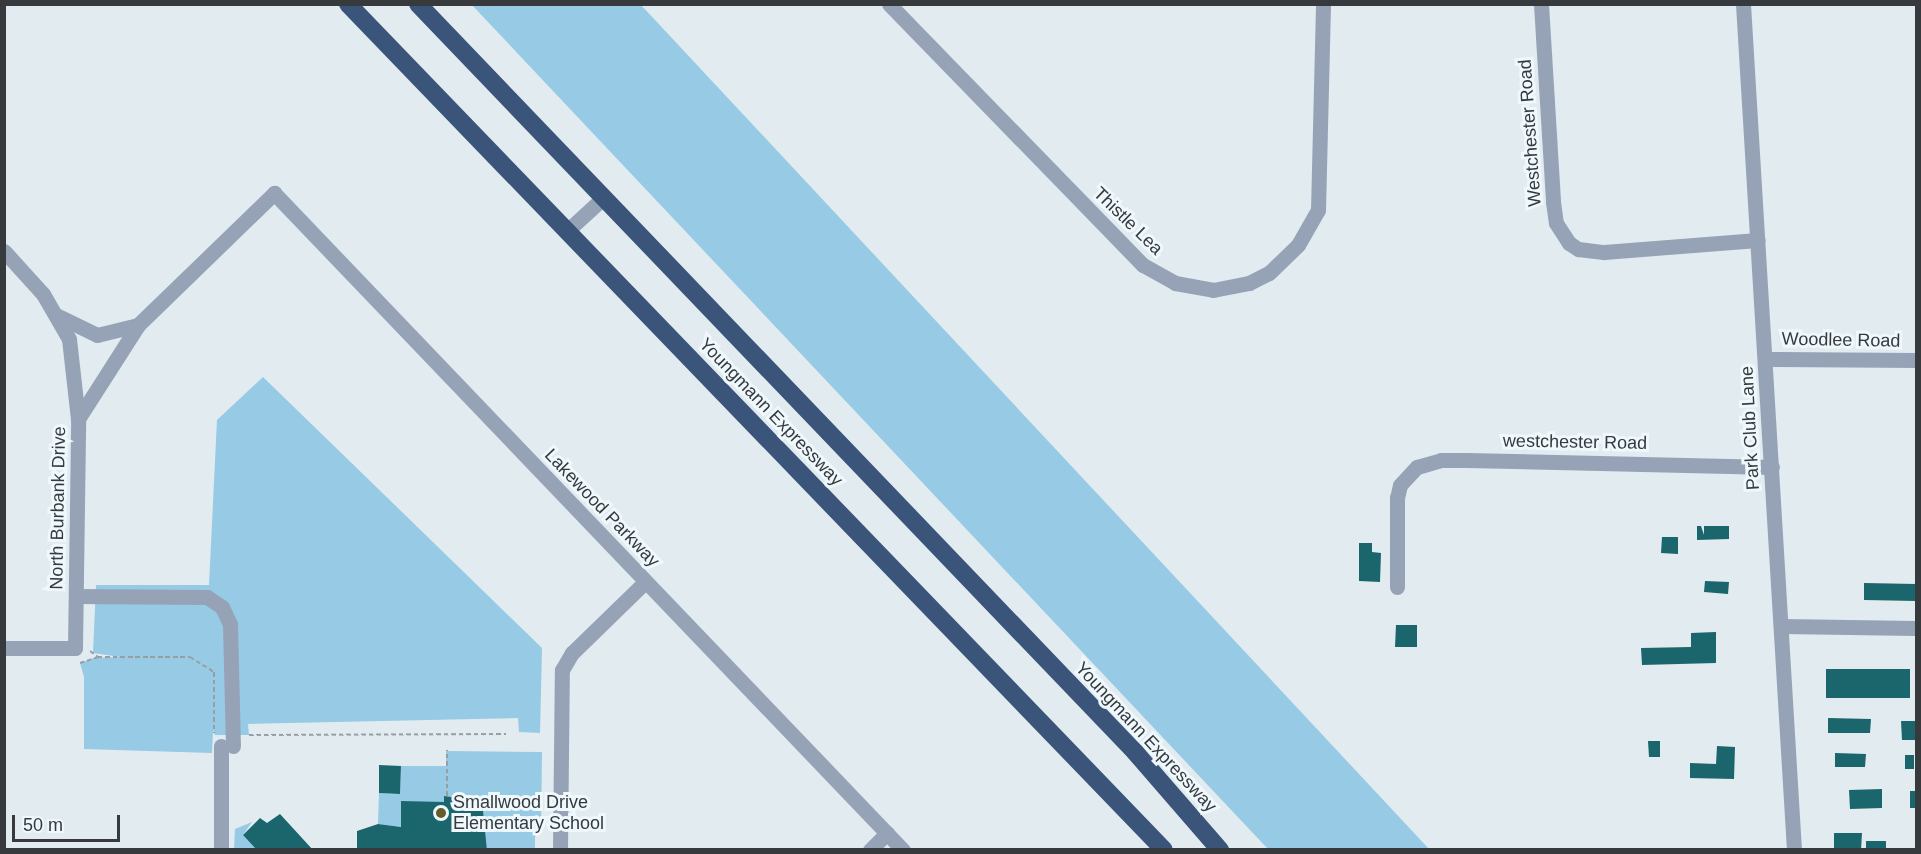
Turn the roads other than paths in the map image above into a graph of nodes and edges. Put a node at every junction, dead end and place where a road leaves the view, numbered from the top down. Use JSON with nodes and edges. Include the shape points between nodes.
{"nodes":[{"id":1,"x":348,"y":4,"type":"edge"},
{"id":2,"x":418,"y":4,"type":"edge"},
{"id":3,"x":889,"y":4,"type":"edge"},
{"id":4,"x":1323,"y":4,"type":"edge"},
{"id":5,"x":1540,"y":4,"type":"edge"},
{"id":6,"x":1743,"y":4,"type":"edge"},
{"id":7,"x":274,"y":193,"type":"joint"},
{"id":8,"x":603,"y":198,"type":"junction"},
{"id":9,"x":567,"y":231,"type":"junction"},
{"id":10,"x":1758,"y":240,"type":"junction"},
{"id":11,"x":4,"y":251,"type":"edge"},
{"id":12,"x":58,"y":316,"type":"junction"},
{"id":13,"x":138,"y":325,"type":"junction"},
{"id":14,"x":1766,"y":359,"type":"junction"},
{"id":15,"x":1917,"y":360,"type":"edge"},
{"id":16,"x":78,"y":419,"type":"junction"},
{"id":17,"x":1772,"y":467,"type":"junction"},
{"id":18,"x":645,"y":582,"type":"junction"},
{"id":19,"x":1397,"y":587,"type":"dead end"},
{"id":20,"x":76,"y":596,"type":"junction"},
{"id":21,"x":1781,"y":626,"type":"junction"},
{"id":22,"x":1917,"y":628,"type":"edge"},
{"id":23,"x":4,"y":648,"type":"edge"},
{"id":24,"x":887,"y":833,"type":"junction"},
{"id":25,"x":221,"y":849,"type":"edge"},
{"id":26,"x":560,"y":849,"type":"edge"},
{"id":27,"x":870,"y":849,"type":"edge"},
{"id":28,"x":903,"y":849,"type":"edge"},
{"id":29,"x":1164,"y":849,"type":"edge"},
{"id":30,"x":1220,"y":849,"type":"edge"},
{"id":31,"x":1794,"y":849,"type":"edge"}],
"edges":[{"from":1,"to":9,"type":"highway","name":"Youngmann Expressway"},
{"from":2,"to":8,"type":"highway","name":"Youngmann Expressway"},
{"from":3,"to":4,"type":"street","name":"Thistle Lea","via":[[1143,265],[1166,279],[1194,288],[1232,288],[1269,273],[1298,245],[1312,223],[1320,185]]},
{"from":5,"to":10,"type":"street","name":"Westchester Road","via":[[1553,202],[1556,224],[1569,243],[1578,249],[1604,252]]},
{"from":6,"to":10,"type":"street","name":"Park Club Lane"},
{"from":7,"to":13,"type":"street","name":"North Burbank Drive"},
{"from":7,"to":18,"type":"street","name":"Lakewood Parkway"},
{"from":8,"to":9,"type":"street"},
{"from":8,"to":30,"type":"highway","name":"Youngmann Expressway","via":[[1135,752]]},
{"from":9,"to":29,"type":"highway","name":"Youngmann Expressway"},
{"from":10,"to":14,"type":"street","name":"Park Club Lane"},
{"from":11,"to":12,"type":"street"},
{"from":12,"to":13,"type":"street","via":[[97,334]]},
{"from":12,"to":16,"type":"street","via":[[74,365]]},
{"from":13,"to":16,"type":"street","name":"North Burbank Drive"},
{"from":14,"to":15,"type":"street","name":"Woodlee Road"},
{"from":14,"to":17,"type":"street","name":"Park Club Lane"},
{"from":16,"to":20,"type":"street","name":"North Burbank Drive"},
{"from":17,"to":19,"type":"street","name":"westchester Road","via":[[1440,460],[1417,467],[1400,485],[1397,498]]},
{"from":17,"to":21,"type":"street","name":"Park Club Lane"},
{"from":18,"to":24,"type":"street","name":"Lakewood Parkway"},
{"from":18,"to":26,"type":"street","via":[[573,653],[562,670]]},
{"from":20,"to":23,"type":"street","name":"North Burbank Drive","via":[[75,648]]},
{"from":20,"to":25,"type":"street","via":[[207,597],[222,607],[230,624],[229,742]]},
{"from":21,"to":22,"type":"street"},
{"from":21,"to":31,"type":"street","name":"Park Club Lane"},
{"from":24,"to":27,"type":"street"},
{"from":24,"to":28,"type":"street","name":"Lakewood Parkway"}]}
